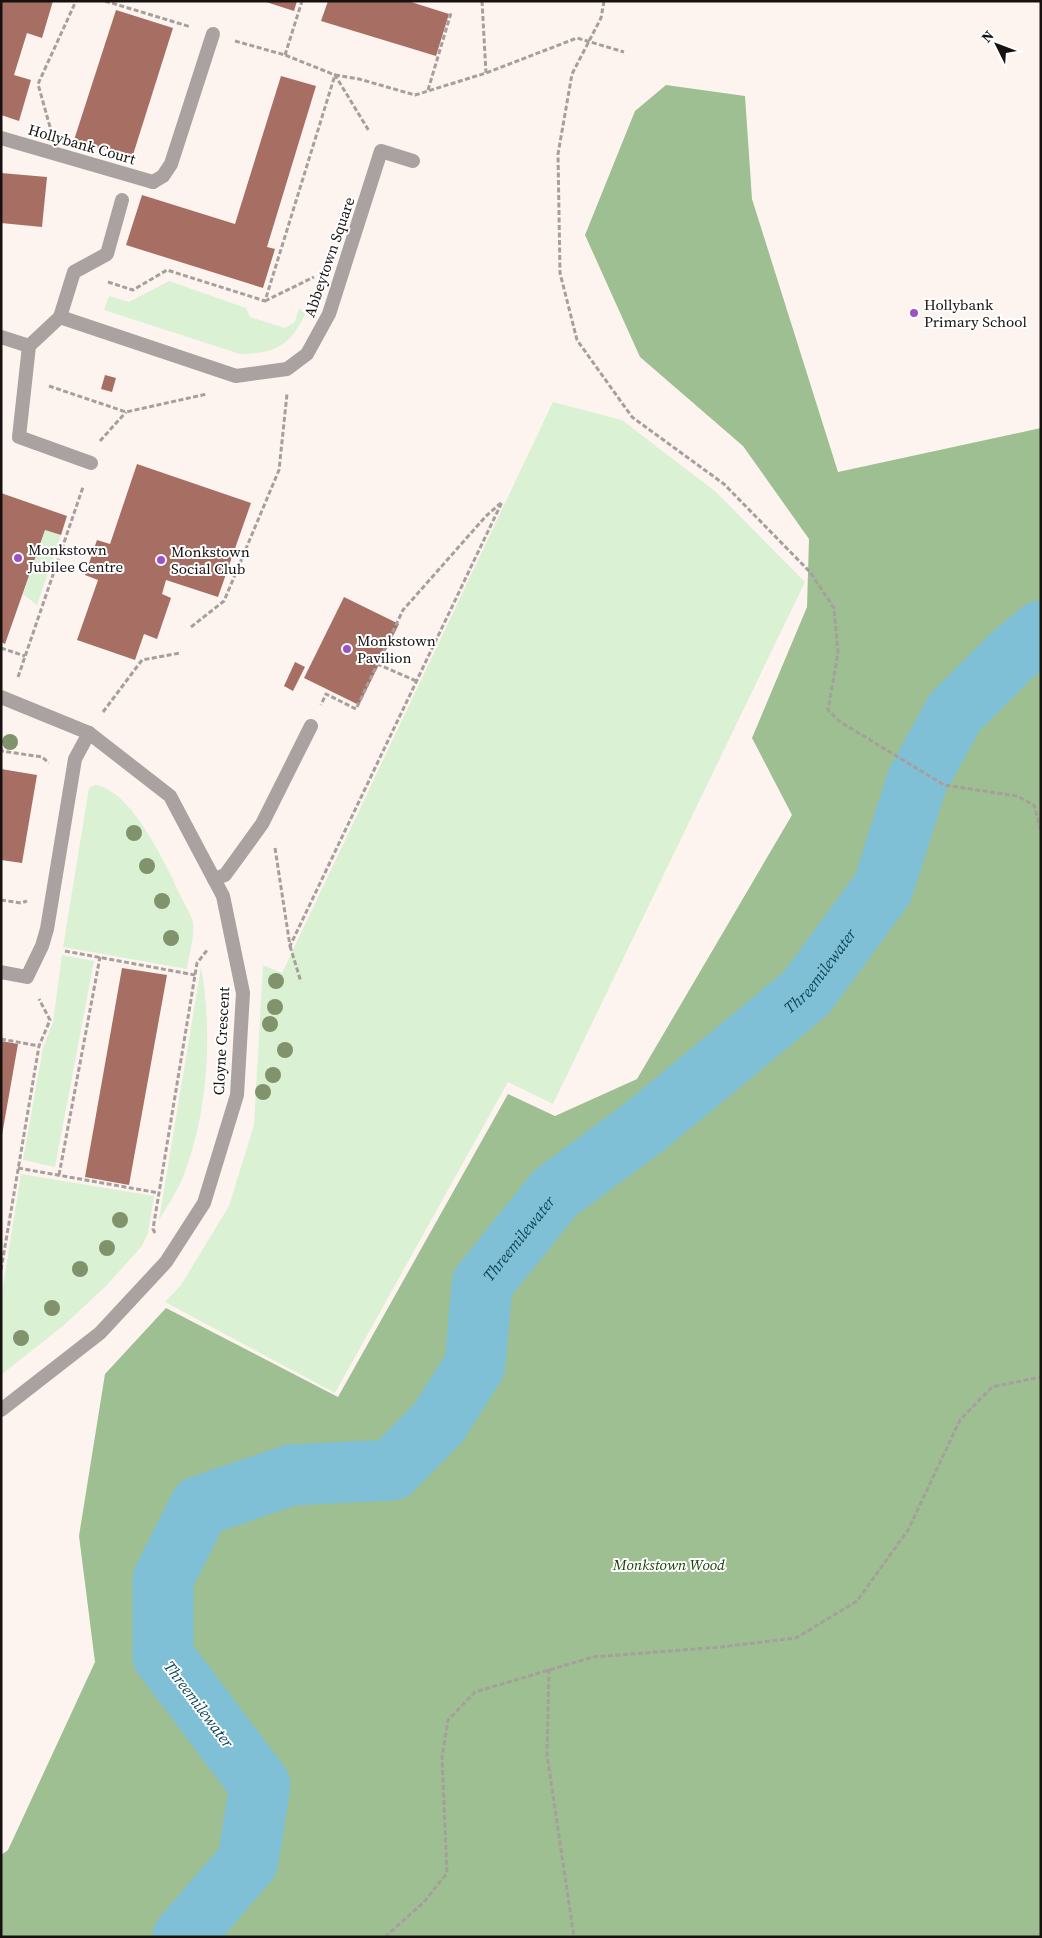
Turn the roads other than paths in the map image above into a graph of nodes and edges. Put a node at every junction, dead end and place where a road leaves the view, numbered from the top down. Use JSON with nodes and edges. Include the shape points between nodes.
{"nodes":[{"id":1,"x":214,"y":34,"type":"dead end"},
{"id":2,"x":1,"y":138,"type":"edge"},
{"id":3,"x":414,"y":161,"type":"dead end"},
{"id":4,"x":122,"y":200,"type":"dead end"},
{"id":5,"x":60,"y":317,"type":"junction"},
{"id":6,"x":1,"y":337,"type":"edge"},
{"id":7,"x":29,"y":346,"type":"junction"},
{"id":8,"x":91,"y":462,"type":"road end"},
{"id":9,"x":7,"y":698,"type":"edge"},
{"id":10,"x":311,"y":726,"type":"road end"},
{"id":11,"x":89,"y":733,"type":"junction"},
{"id":12,"x":214,"y":879,"type":"junction"},
{"id":13,"x":1,"y":972,"type":"edge"},
{"id":14,"x":1,"y":1410,"type":"edge"}],
"edges":[{"from":1,"to":2,"type":"street","name":"Hollybank Court","via":[[171,164],[163,176],[153,182]]},
{"from":3,"to":5,"type":"street","name":"Abbeytown Square","via":[[381,151],[329,314],[307,354],[286,369],[236,376]]},
{"from":4,"to":5,"type":"street","via":[[107,254],[74,272]]},
{"from":5,"to":7,"type":"street"},
{"from":6,"to":7,"type":"street"},
{"from":7,"to":8,"type":"street","via":[[19,437]]},
{"from":9,"to":11,"type":"street","name":"Cloyne Crescent"},
{"from":10,"to":12,"type":"street","via":[[262,824],[225,875]]},
{"from":11,"to":12,"type":"street","name":"Cloyne Crescent","via":[[170,796]]},
{"from":11,"to":13,"type":"street","via":[[75,759],[42,946],[27,977]]},
{"from":12,"to":14,"type":"street","name":"Cloyne Crescent","via":[[223,896],[243,993],[237,1095],[204,1203],[166,1262],[100,1332]]}]}
